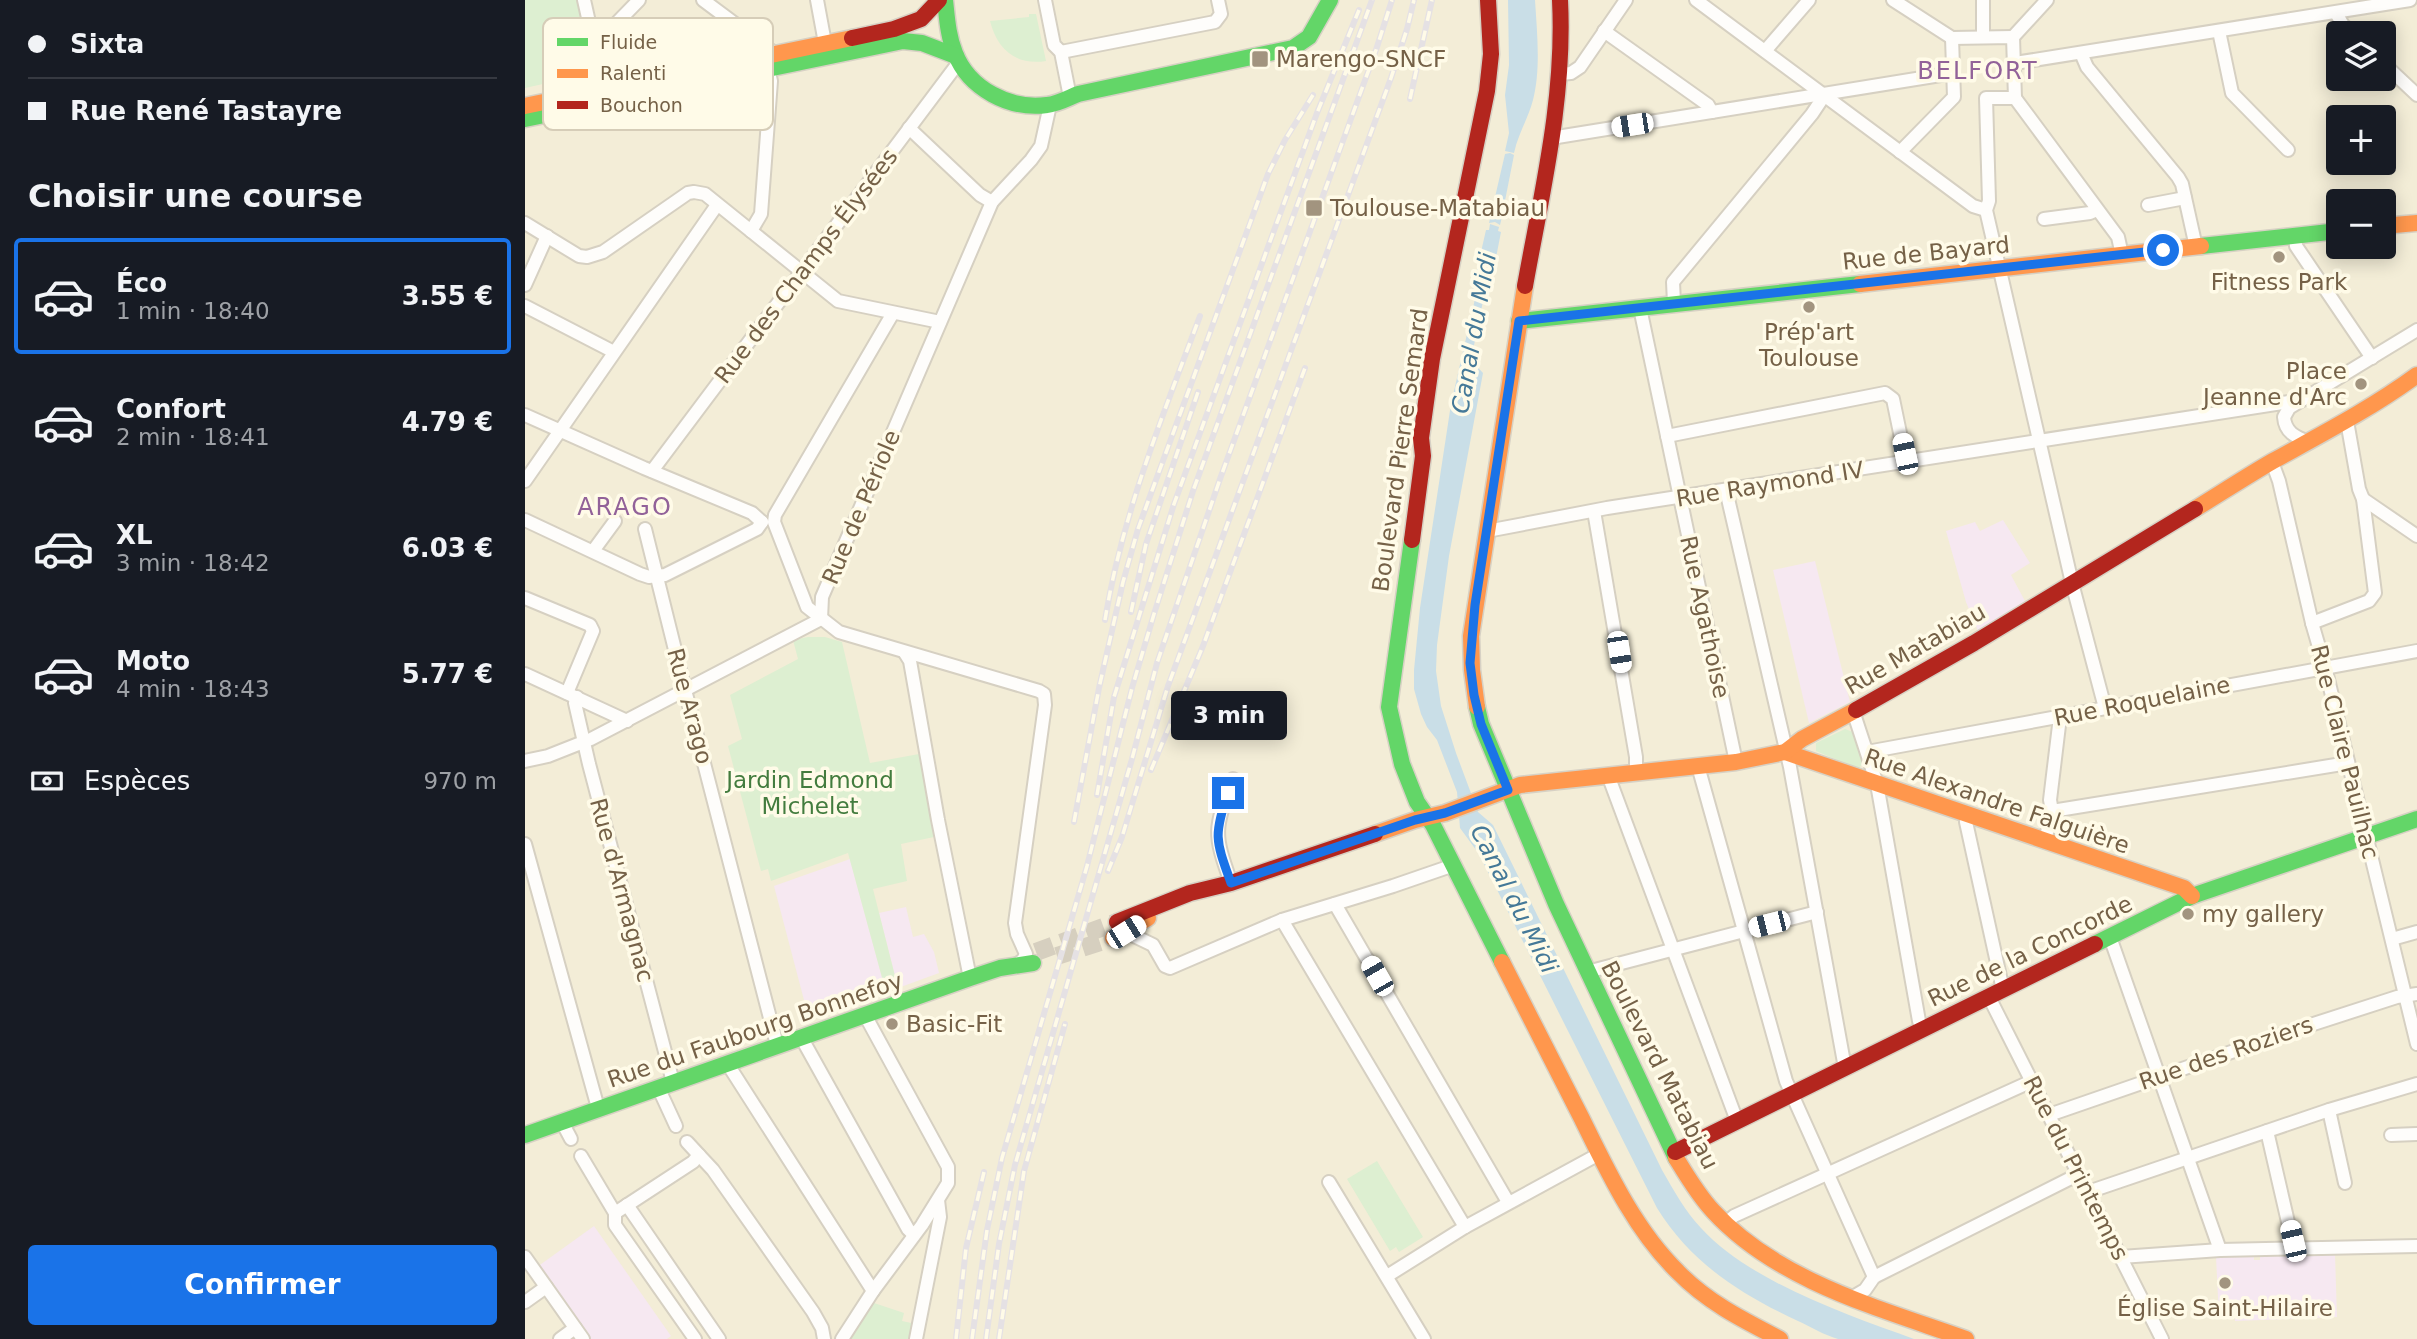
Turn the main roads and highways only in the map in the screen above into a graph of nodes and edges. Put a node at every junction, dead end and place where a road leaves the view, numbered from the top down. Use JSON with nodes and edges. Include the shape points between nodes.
{"nodes":[{"id":1,"x":939,"y":0,"type":"edge"},
{"id":2,"x":945,"y":0,"type":"edge"},
{"id":3,"x":1330,"y":0,"type":"edge"},
{"id":4,"x":1488,"y":0,"type":"edge"},
{"id":5,"x":1560,"y":0,"type":"edge"},
{"id":6,"x":957,"y":59,"type":"junction"},
{"id":7,"x":773,"y":60,"type":"edge"},
{"id":8,"x":773,"y":61,"type":"edge"},
{"id":9,"x":543,"y":102,"type":"edge"},
{"id":10,"x":525,"y":106,"type":"edge"},
{"id":11,"x":543,"y":115,"type":"edge"},
{"id":12,"x":525,"y":119,"type":"edge"},
{"id":13,"x":2417,"y":223,"type":"edge"},
{"id":14,"x":2396,"y":225,"type":"edge"},
{"id":15,"x":2326,"y":232,"type":"edge"},
{"id":16,"x":1519,"y":321,"type":"junction"},
{"id":17,"x":2417,"y":375,"type":"edge"},
{"id":18,"x":1786,"y":752,"type":"junction"},
{"id":19,"x":1508,"y":790,"type":"junction"},
{"id":20,"x":1437,"y":815,"type":"junction"},
{"id":21,"x":2417,"y":820,"type":"edge"},
{"id":22,"x":2192,"y":896,"type":"junction"},
{"id":23,"x":1119,"y":931,"type":"tunnel mouth"},
{"id":24,"x":1022,"y":960,"type":"tunnel mouth"},
{"id":25,"x":525,"y":1135,"type":"edge"},
{"id":26,"x":1675,"y":1152,"type":"junction"},
{"id":27,"x":1780,"y":1339,"type":"edge"},
{"id":28,"x":1966,"y":1339,"type":"edge"}],
"edges":[{"from":1,"to":7,"type":"main road","via":[[911,25],[825,43]]},
{"from":2,"to":6,"type":"main road"},
{"from":3,"to":6,"type":"main road","via":[[1309,37],[1293,48],[1050,105],[1000,99],[978,85]]},
{"from":4,"to":20,"type":"main road","name":"Boulevard Pierre Semard","via":[[1491,54],[1487,91],[1432,359],[1389,707],[1402,764],[1417,802]]},
{"from":5,"to":16,"type":"main road","name":"Boulevard Matabiau","via":[[1560,74]]},
{"from":6,"to":8,"type":"main road","via":[[922,43],[904,41]]},
{"from":9,"to":10,"type":"main road"},
{"from":11,"to":12,"type":"main road"},
{"from":13,"to":14,"type":"main road"},
{"from":15,"to":16,"type":"main road","name":"Rue de Bayard"},
{"from":16,"to":19,"type":"main road","name":"Boulevard Matabiau","via":[[1470,663],[1481,724]]},
{"from":17,"to":18,"type":"main road","name":"Rue Matabiau","via":[[2347,421],[1964,649],[1801,739]]},
{"from":18,"to":19,"type":"main road","name":"Rue Matabiau"},
{"from":18,"to":22,"type":"main road","name":"Rue Alexandre Falguière","via":[[2184,888]]},
{"from":19,"to":20,"type":"main road","name":"Rue Matabiau"},
{"from":19,"to":26,"type":"main road","name":"Boulevard Matabiau","via":[[1587,972]]},
{"from":20,"to":23,"type":"main road","name":"Rue Matabiau","via":[[1156,905]]},
{"from":20,"to":27,"type":"main road","name":"Boulevard Pierre Semard","via":[[1454,865],[1599,1154],[1643,1231],[1677,1272],[1721,1308]]},
{"from":21,"to":22,"type":"main road","name":"Rue de la Concorde"},
{"from":22,"to":26,"type":"main road","name":"Rue de la Concorde"},
{"from":24,"to":25,"type":"main road","name":"Rue du Faubourg Bonnefoy"},
{"from":26,"to":28,"type":"main road","name":"Boulevard Matabiau","via":[[1699,1193],[1760,1250],[1825,1286]]}]}
